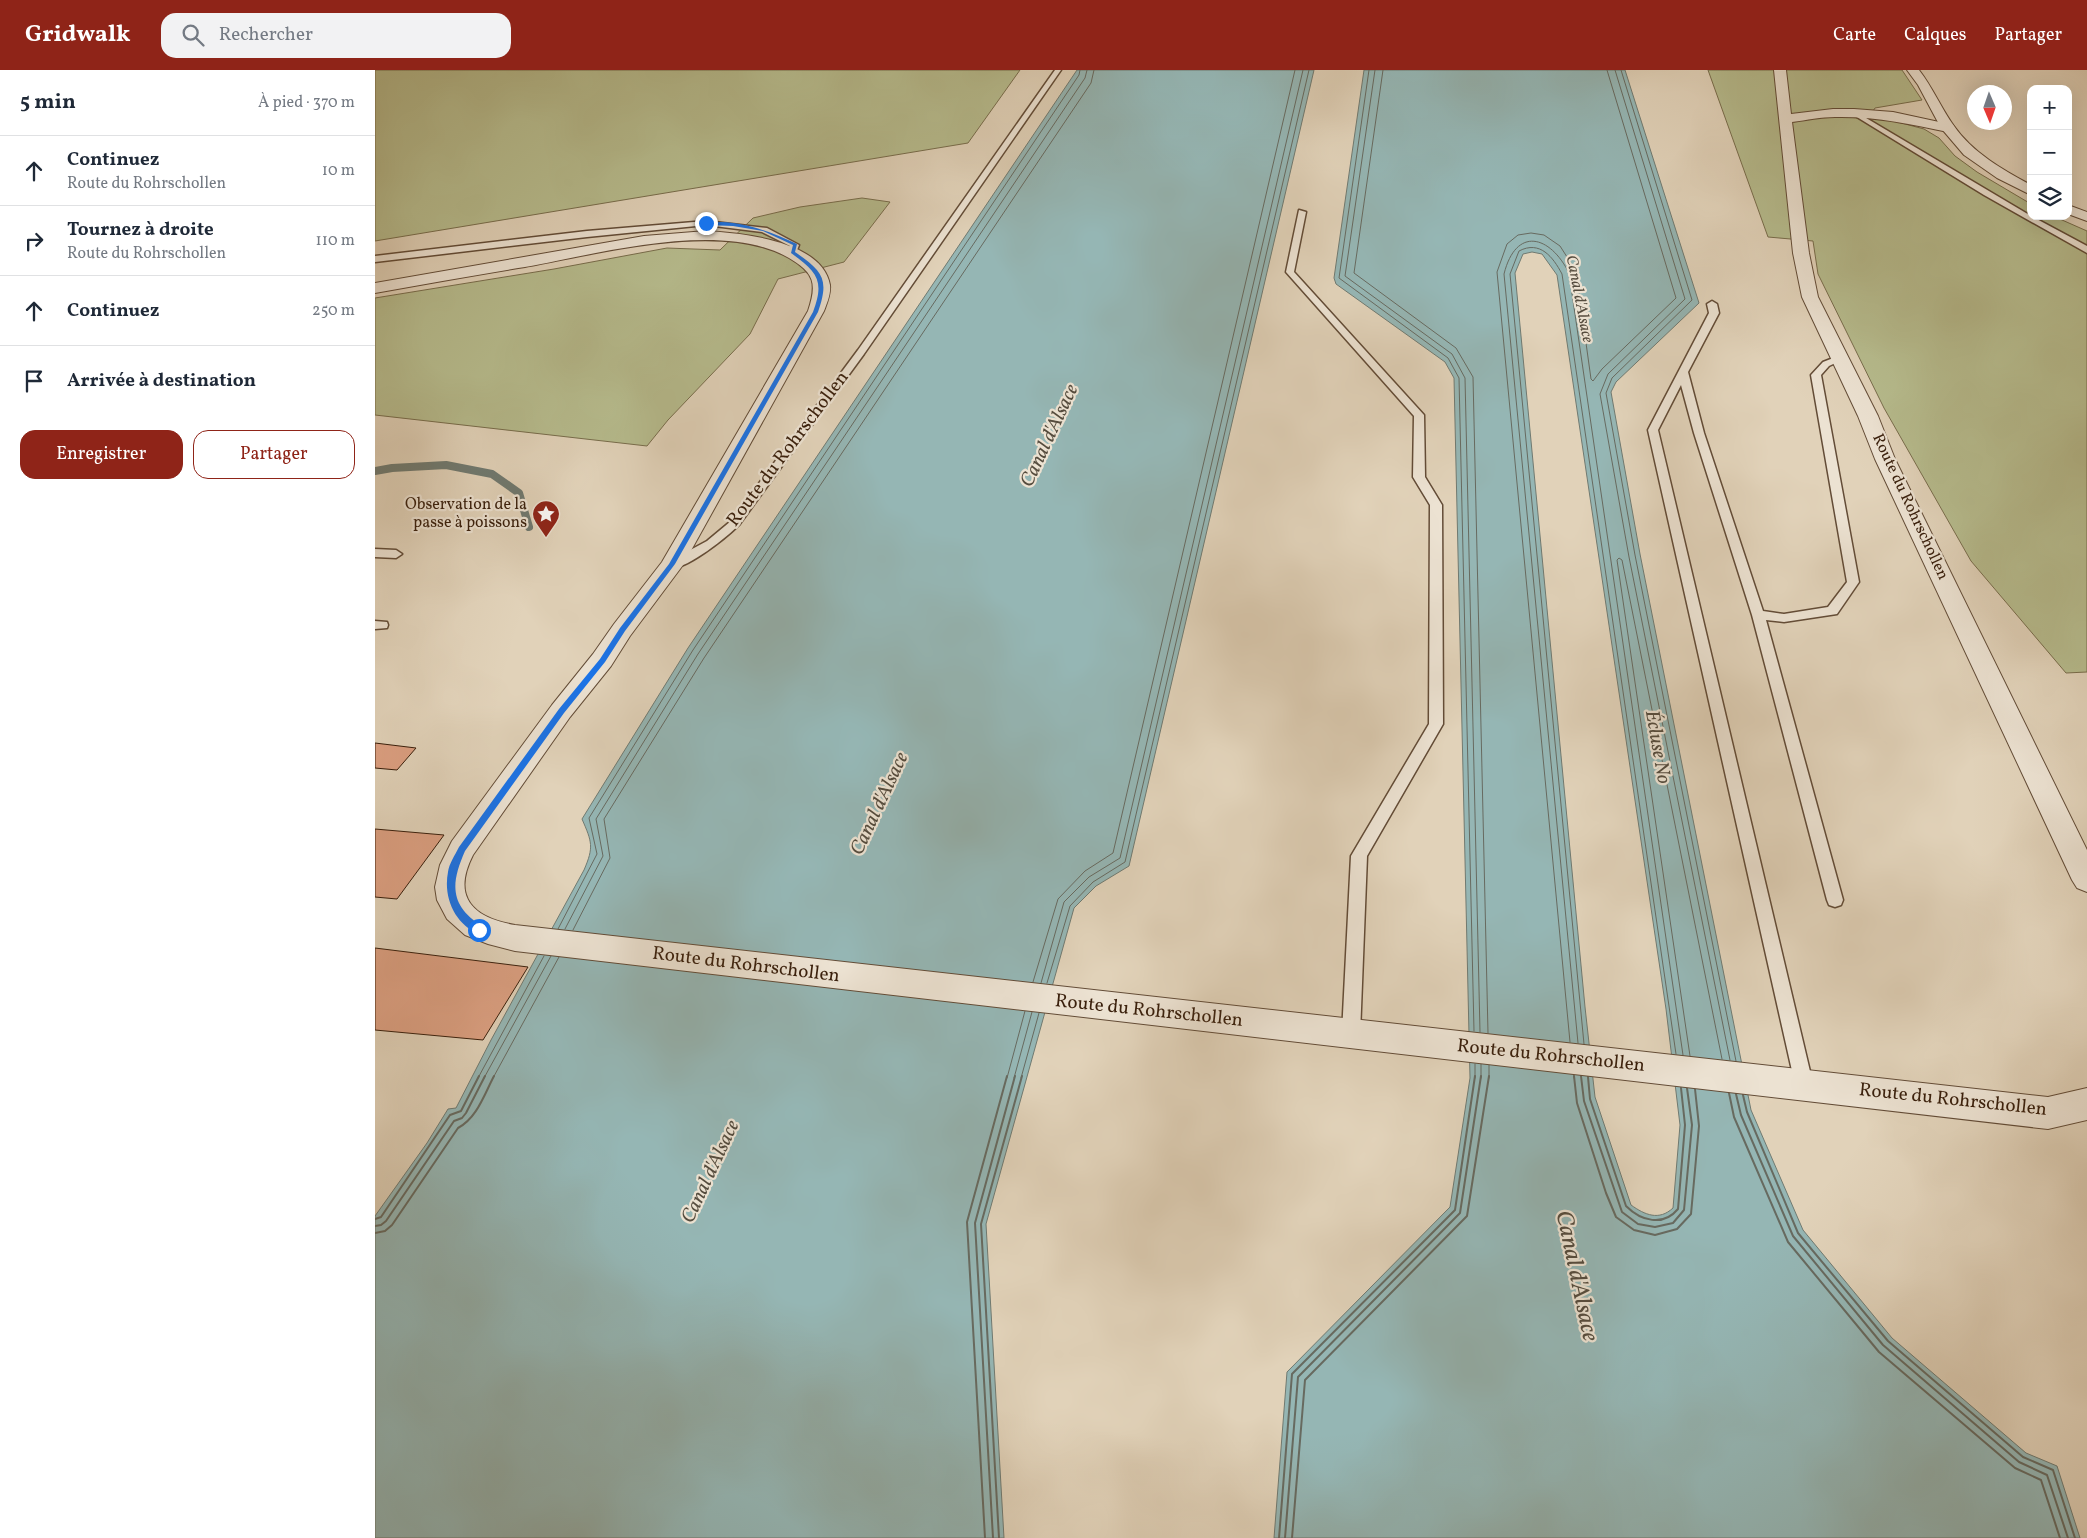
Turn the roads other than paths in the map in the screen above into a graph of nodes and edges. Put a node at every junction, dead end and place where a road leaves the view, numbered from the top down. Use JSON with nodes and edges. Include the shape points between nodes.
{"nodes":[{"id":1,"x":1058,"y":70,"type":"edge"},
{"id":2,"x":1780,"y":70,"type":"edge"},
{"id":3,"x":1913,"y":70,"type":"edge"},
{"id":4,"x":1854,"y":113,"type":"junction"},
{"id":5,"x":1786,"y":119,"type":"junction"},
{"id":6,"x":1948,"y":128,"type":"junction"},
{"id":7,"x":2027,"y":189,"type":"edge"},
{"id":8,"x":2072,"y":211,"type":"edge"},
{"id":9,"x":1302,"y":212,"type":"dead end"},
{"id":10,"x":2087,"y":217,"type":"edge"},
{"id":11,"x":671,"y":231,"type":"junction"},
{"id":12,"x":2087,"y":250,"type":"edge"},
{"id":13,"x":375,"y":259,"type":"edge"},
{"id":14,"x":375,"y":288,"type":"edge"},
{"id":15,"x":1712,"y":304,"type":"dead end"},
{"id":16,"x":1841,"y":358,"type":"junction"},
{"id":17,"x":1683,"y":372,"type":"junction"},
{"id":18,"x":375,"y":553,"type":"edge"},
{"id":19,"x":396,"y":554,"type":"dead end"},
{"id":20,"x":672,"y":564,"type":"junction"},
{"id":21,"x":1758,"y":616,"type":"junction"},
{"id":22,"x":2087,"y":880,"type":"edge"},
{"id":23,"x":1835,"y":900,"type":"dead end"},
{"id":24,"x":1351,"y":1034,"type":"junction"},
{"id":25,"x":1804,"y":1084,"type":"junction"},
{"id":26,"x":2087,"y":1104,"type":"edge"}],
"edges":[{"from":1,"to":20,"type":"lane","name":"Route du Rohrschollen","via":[[861,352],[735,523],[711,544]]},
{"from":2,"to":5,"type":"street","name":"Route du Rohrschollen"},
{"from":3,"to":6,"type":"street"},
{"from":4,"to":5,"type":"street"},
{"from":4,"to":6,"type":"street","via":[[1893,116]]},
{"from":4,"to":12,"type":"lane"},
{"from":5,"to":16,"type":"street","name":"Route du Rohrschollen","via":[[1801,253],[1810,297]]},
{"from":6,"to":7,"type":"street","via":[[1983,163]]},
{"from":8,"to":10,"type":"street"},
{"from":9,"to":24,"type":"lane","via":[[1290,272],[1419,415],[1419,477],[1436,505],[1436,724],[1359,856]]},
{"from":11,"to":13,"type":"lane"},
{"from":11,"to":14,"type":"street"},
{"from":11,"to":20,"type":"street","via":[[765,243],[792,252],[811,265],[821,280],[822,289],[816,312]]},
{"from":15,"to":17,"type":"lane","via":[[1714,313]]},
{"from":16,"to":21,"type":"lane","via":[[1826,364],[1816,374],[1853,582],[1832,611],[1783,618]]},
{"from":16,"to":22,"type":"street","name":"Route du Rohrschollen","via":[[1885,460]]},
{"from":17,"to":21,"type":"lane","via":[[1699,433]]},
{"from":17,"to":25,"type":"lane","via":[[1653,430]]},
{"from":18,"to":19,"type":"lane"},
{"from":20,"to":24,"type":"street","name":"Route du Rohrschollen","via":[[473,832],[452,871],[453,898],[464,920],[479,930],[498,936]]},
{"from":21,"to":23,"type":"lane"},
{"from":24,"to":25,"type":"street","name":"Route du Rohrschollen"},
{"from":25,"to":26,"type":"street","name":"Route du Rohrschollen","via":[[2048,1113]]}]}
